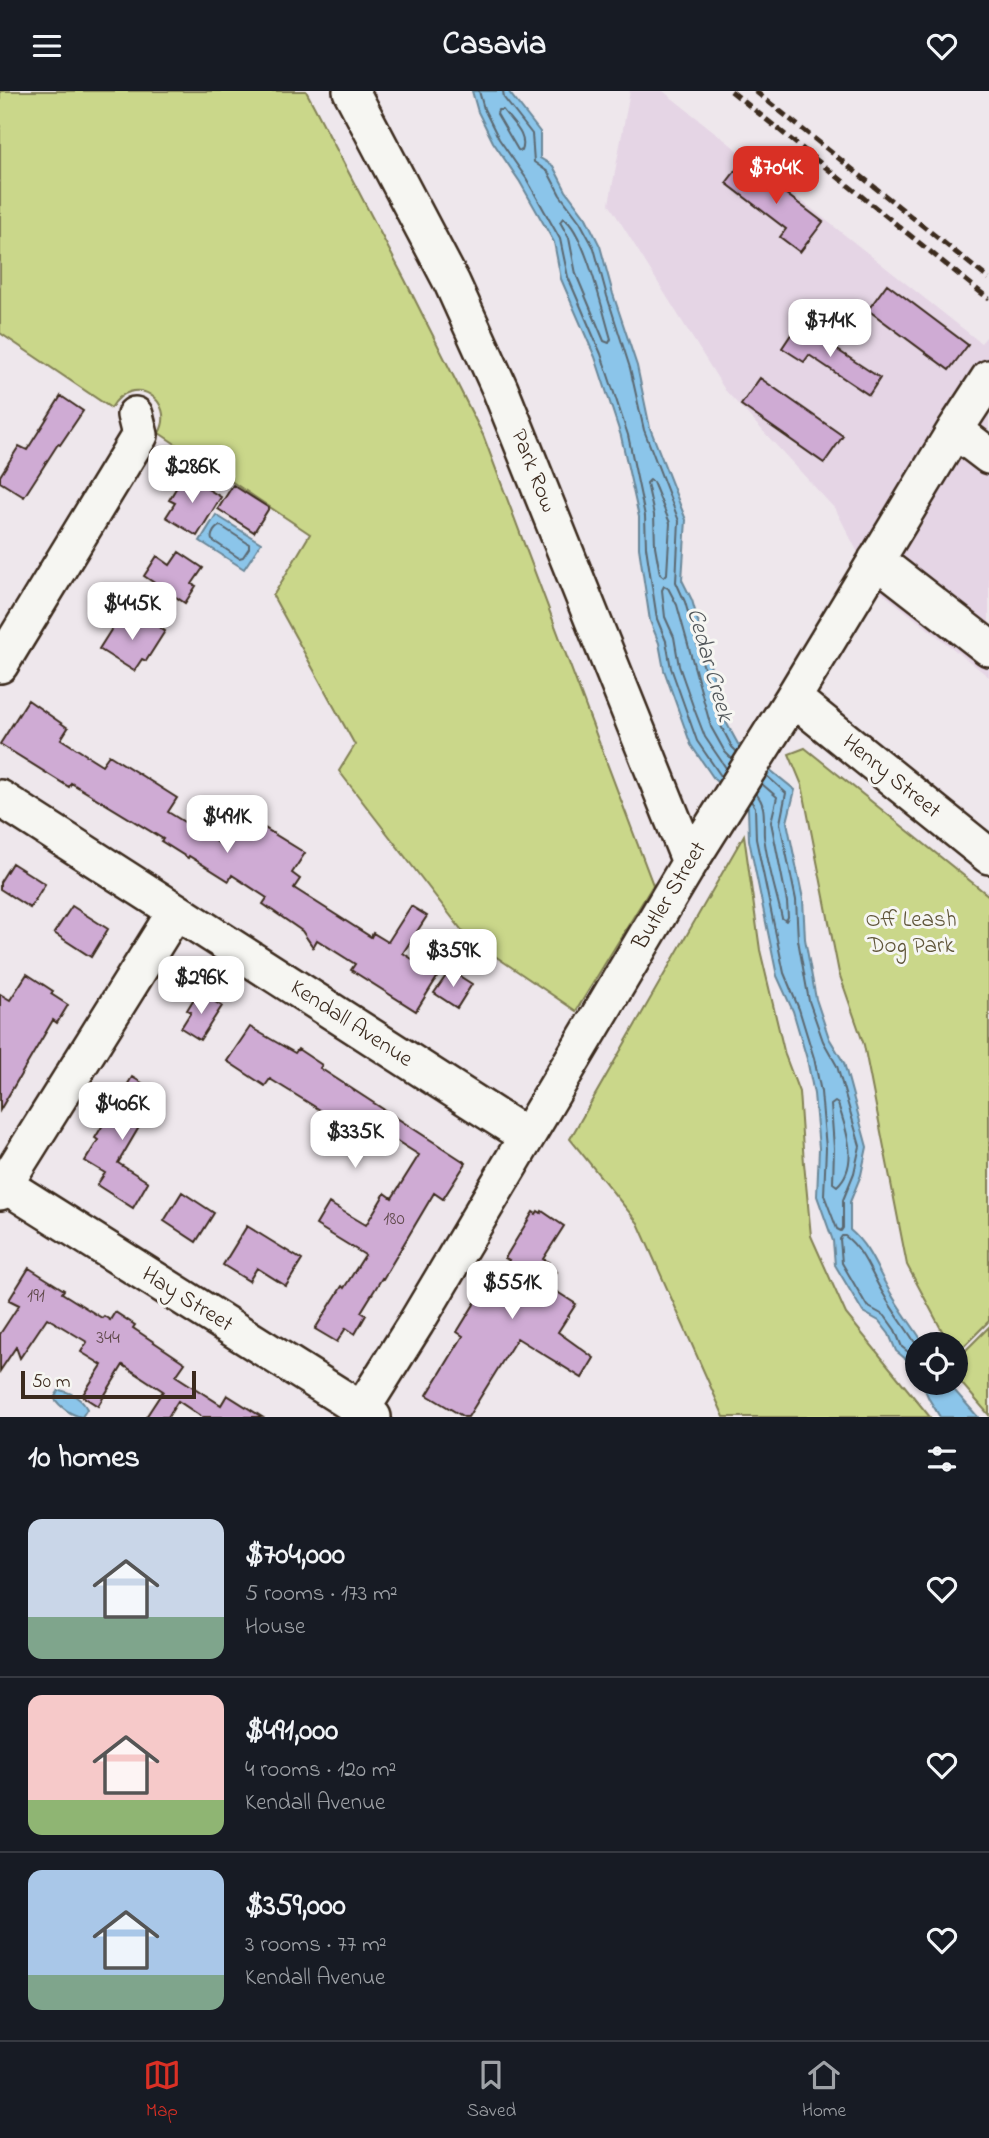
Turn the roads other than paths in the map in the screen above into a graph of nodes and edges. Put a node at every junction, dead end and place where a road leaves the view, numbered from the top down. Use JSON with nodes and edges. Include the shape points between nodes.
{"nodes":[{"id":1,"x":351,"y":91,"type":"edge"},
{"id":2,"x":989,"y":378,"type":"edge"},
{"id":3,"x":135,"y":415,"type":"dead end"},
{"id":4,"x":955,"y":430,"type":"junction"},
{"id":5,"x":989,"y":456,"type":"edge"},
{"id":6,"x":876,"y":559,"type":"junction"},
{"id":7,"x":989,"y":647,"type":"edge"},
{"id":8,"x":0,"y":664,"type":"edge"},
{"id":9,"x":793,"y":698,"type":"junction"},
{"id":10,"x":0,"y":798,"type":"edge"},
{"id":11,"x":989,"y":856,"type":"edge"},
{"id":12,"x":690,"y":862,"type":"junction"},
{"id":13,"x":175,"y":912,"type":"junction"},
{"id":14,"x":526,"y":1136,"type":"junction"},
{"id":15,"x":1,"y":1187,"type":"edge"},
{"id":16,"x":364,"y":1415,"type":"edge"}],
"edges":[{"from":1,"to":12,"type":"street","name":"Park Row","via":[[452,283],[500,389]]},
{"from":2,"to":4,"type":"street","name":"Butler Street"},
{"from":3,"to":8,"type":"street","via":[[141,435]]},
{"from":4,"to":5,"type":"street"},
{"from":4,"to":6,"type":"street","name":"Butler Street"},
{"from":6,"to":7,"type":"street"},
{"from":6,"to":9,"type":"street","name":"Butler Street"},
{"from":9,"to":11,"type":"street","name":"Henry Street"},
{"from":9,"to":12,"type":"street","name":"Butler Street"},
{"from":10,"to":13,"type":"street","name":"Kendall Avenue"},
{"from":12,"to":14,"type":"street","name":"Butler Street"},
{"from":13,"to":14,"type":"street","name":"Kendall Avenue"},
{"from":13,"to":15,"type":"street"},
{"from":14,"to":16,"type":"street","name":"Butler Street"},
{"from":15,"to":16,"type":"street","name":"Hay Street"}]}
